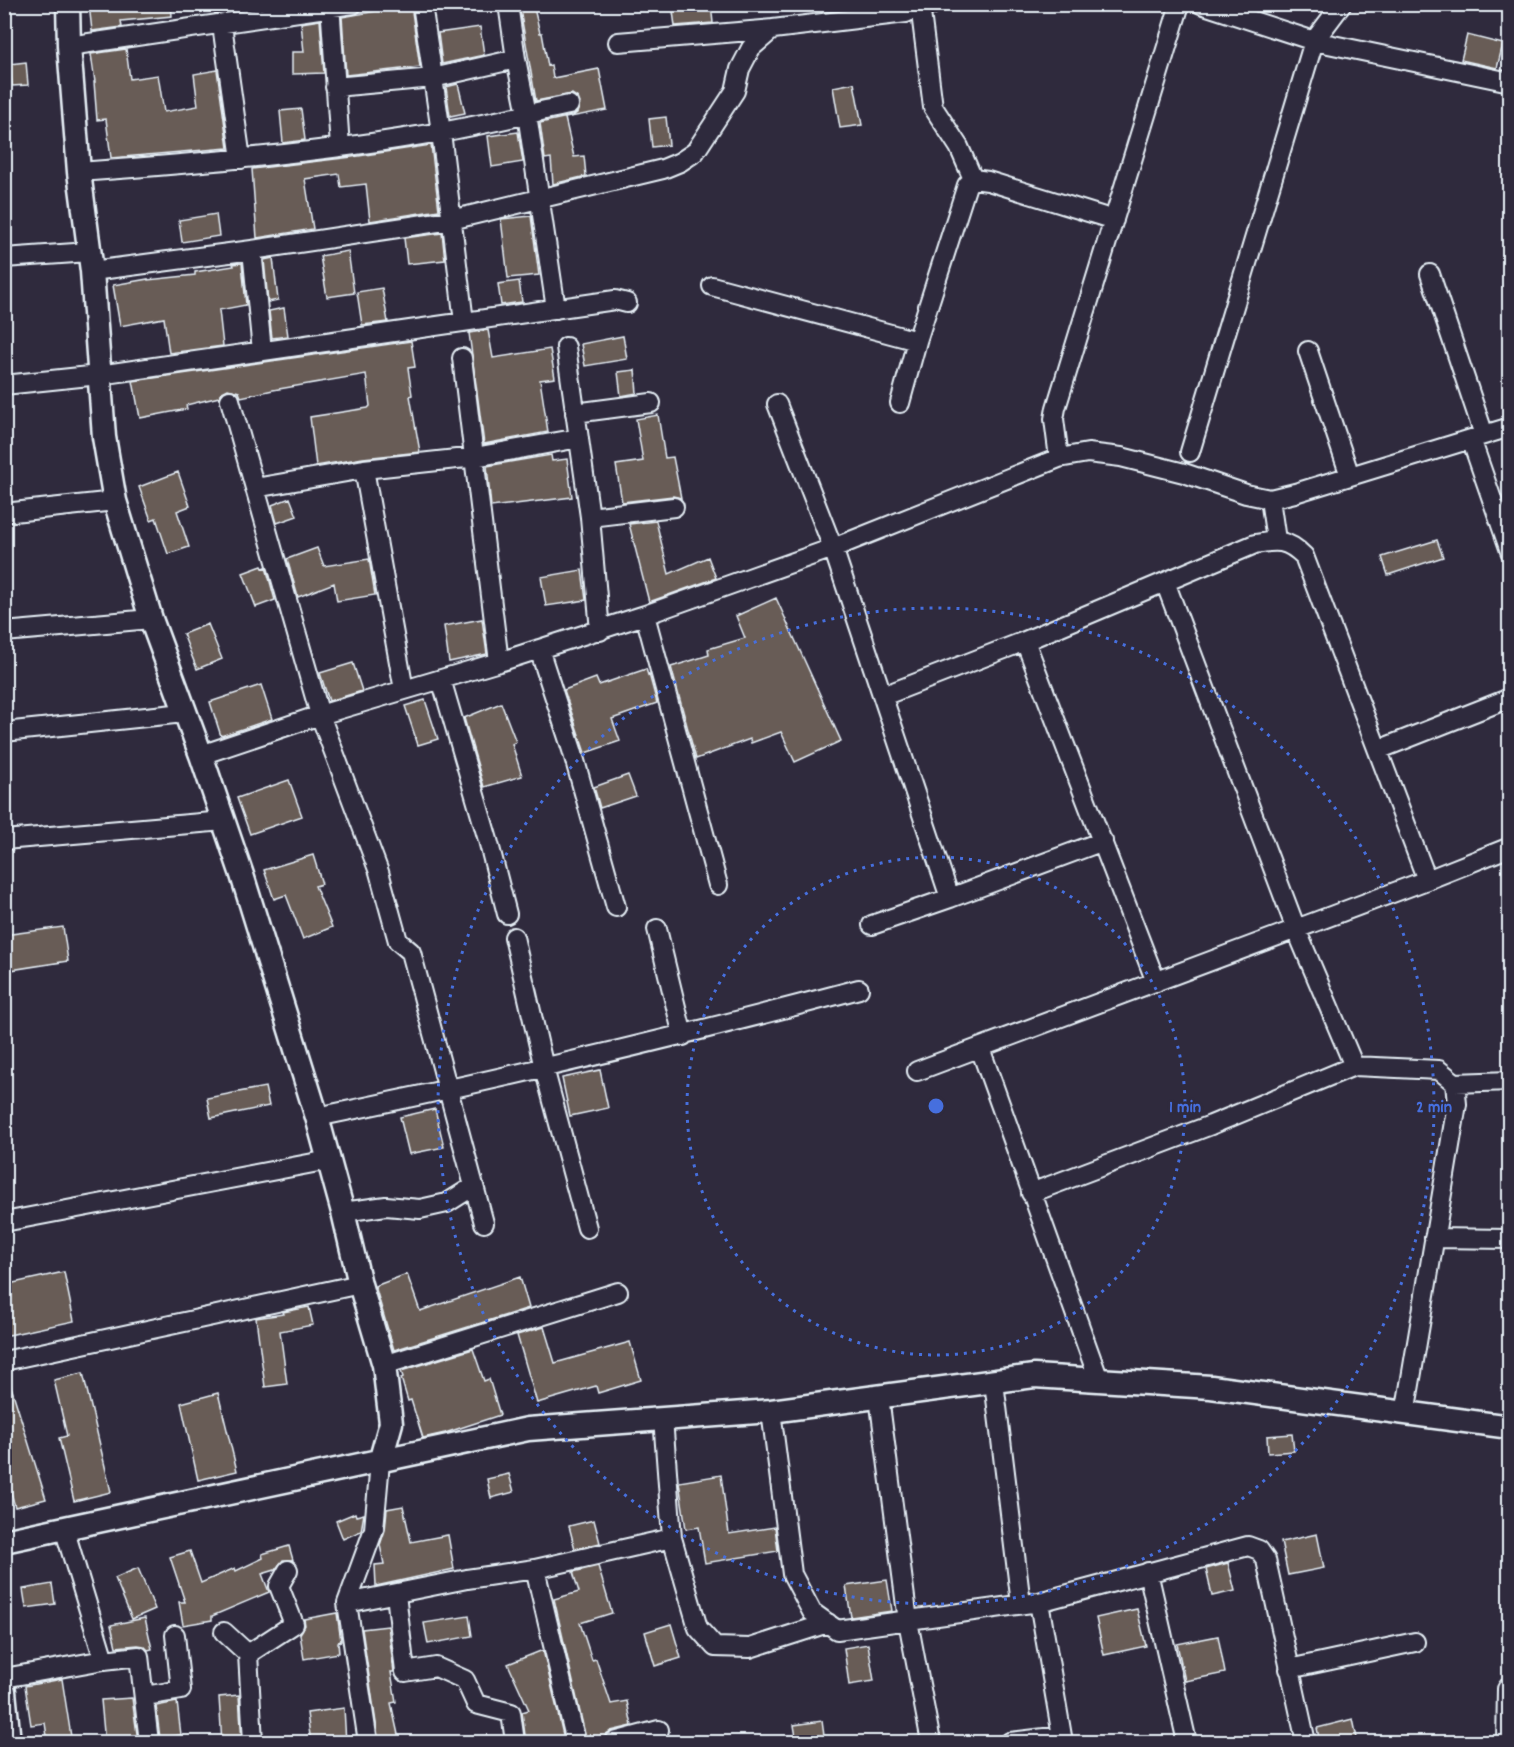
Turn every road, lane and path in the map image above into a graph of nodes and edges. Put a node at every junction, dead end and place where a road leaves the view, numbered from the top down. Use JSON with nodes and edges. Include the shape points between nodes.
{"nodes":[{"id":1,"x":68,"y":4,"type":"edge"},
{"id":2,"x":353,"y":4,"type":"edge"},
{"id":3,"x":422,"y":4,"type":"edge"},
{"id":4,"x":508,"y":4,"type":"edge"},
{"id":5,"x":933,"y":4,"type":"edge"},
{"id":6,"x":1180,"y":4,"type":"edge"},
{"id":7,"x":1202,"y":4,"type":"edge"},
{"id":8,"x":1342,"y":4,"type":"edge"},
{"id":9,"x":920,"y":5,"type":"edge"},
{"id":10,"x":330,"y":6,"type":"edge"},
{"id":11,"x":255,"y":12,"type":"edge"},
{"id":12,"x":844,"y":12,"type":"edge"},
{"id":13,"x":222,"y":25,"type":"junction"},
{"id":14,"x":773,"y":29,"type":"junction"},
{"id":15,"x":1314,"y":41,"type":"junction"},
{"id":16,"x":618,"y":42,"type":"dead end"},
{"id":17,"x":69,"y":46,"type":"junction"},
{"id":18,"x":516,"y":59,"type":"junction"},
{"id":19,"x":432,"y":78,"type":"junction"},
{"id":20,"x":1509,"y":82,"type":"edge"},
{"id":21,"x":335,"y":87,"type":"junction"},
{"id":22,"x":569,"y":105,"type":"dead end"},
{"id":23,"x":527,"y":114,"type":"junction"},
{"id":24,"x":441,"y":132,"type":"junction"},
{"id":25,"x":340,"y":147,"type":"junction"},
{"id":26,"x":241,"y":159,"type":"junction"},
{"id":27,"x":79,"y":172,"type":"junction"},
{"id":28,"x":973,"y":179,"type":"junction"},
{"id":29,"x":540,"y":199,"type":"junction"},
{"id":30,"x":451,"y":220,"type":"junction"},
{"id":31,"x":1114,"y":220,"type":"junction"},
{"id":32,"x":252,"y":250,"type":"junction"},
{"id":33,"x":4,"y":258,"type":"edge"},
{"id":34,"x":90,"y":261,"type":"junction"},
{"id":35,"x":1430,"y":274,"type":"dead end"},
{"id":36,"x":712,"y":286,"type":"dead end"},
{"id":37,"x":627,"y":303,"type":"dead end"},
{"id":38,"x":555,"y":309,"type":"junction"},
{"id":39,"x":464,"y":322,"type":"junction"},
{"id":40,"x":917,"y":341,"type":"junction"},
{"id":41,"x":566,"y":347,"type":"dead end"},
{"id":42,"x":262,"y":351,"type":"junction"},
{"id":43,"x":1308,"y":351,"type":"dead end"},
{"id":44,"x":462,"y":358,"type":"dead end"},
{"id":45,"x":99,"y":375,"type":"junction"},
{"id":46,"x":4,"y":385,"type":"edge"},
{"id":47,"x":230,"y":400,"type":"dead end"},
{"id":48,"x":651,"y":403,"type":"dead end"},
{"id":49,"x":900,"y":403,"type":"dead end"},
{"id":50,"x":777,"y":404,"type":"dead end"},
{"id":51,"x":575,"y":413,"type":"junction"},
{"id":52,"x":1509,"y":427,"type":"edge"},
{"id":53,"x":1478,"y":437,"type":"junction"},
{"id":54,"x":579,"y":438,"type":"junction"},
{"id":55,"x":1190,"y":452,"type":"dead end"},
{"id":56,"x":475,"y":457,"type":"junction"},
{"id":57,"x":1059,"y":458,"type":"junction"},
{"id":58,"x":364,"y":469,"type":"junction"},
{"id":59,"x":1350,"y":476,"type":"junction"},
{"id":60,"x":255,"y":488,"type":"junction"},
{"id":61,"x":1270,"y":499,"type":"junction"},
{"id":62,"x":115,"y":501,"type":"junction"},
{"id":63,"x":674,"y":507,"type":"dead end"},
{"id":64,"x":4,"y":513,"type":"edge"},
{"id":65,"x":590,"y":517,"type":"junction"},
{"id":66,"x":1276,"y":540,"type":"junction"},
{"id":67,"x":833,"y":548,"type":"junction"},
{"id":68,"x":1509,"y":551,"type":"edge"},
{"id":69,"x":1166,"y":582,"type":"junction"},
{"id":70,"x":645,"y":615,"type":"junction"},
{"id":71,"x":151,"y":619,"type":"junction"},
{"id":72,"x":600,"y":631,"type":"junction"},
{"id":73,"x":4,"y":632,"type":"edge"},
{"id":74,"x":1025,"y":641,"type":"junction"},
{"id":75,"x":539,"y":650,"type":"junction"},
{"id":76,"x":500,"y":662,"type":"junction"},
{"id":77,"x":441,"y":679,"type":"junction"},
{"id":78,"x":404,"y":690,"type":"junction"},
{"id":79,"x":884,"y":696,"type":"junction"},
{"id":80,"x":1509,"y":698,"type":"edge"},
{"id":81,"x":184,"y":713,"type":"junction"},
{"id":82,"x":320,"y":715,"type":"junction"},
{"id":83,"x":4,"y":732,"type":"edge"},
{"id":84,"x":1378,"y":750,"type":"junction"},
{"id":85,"x":201,"y":755,"type":"junction"},
{"id":86,"x":224,"y":821,"type":"junction"},
{"id":87,"x":4,"y":840,"type":"edge"},
{"id":88,"x":1103,"y":841,"type":"junction"},
{"id":89,"x":1509,"y":847,"type":"edge"},
{"id":90,"x":1427,"y":880,"type":"junction"},
{"id":91,"x":718,"y":885,"type":"dead end"},
{"id":92,"x":950,"y":898,"type":"junction"},
{"id":93,"x":616,"y":907,"type":"dead end"},
{"id":94,"x":507,"y":914,"type":"dead end"},
{"id":95,"x":872,"y":925,"type":"dead end"},
{"id":96,"x":657,"y":929,"type":"dead end"},
{"id":97,"x":1296,"y":929,"type":"junction"},
{"id":98,"x":514,"y":937,"type":"dead end"},
{"id":99,"x":1156,"y":982,"type":"junction"},
{"id":100,"x":859,"y":989,"type":"dead end"},
{"id":101,"x":683,"y":1036,"type":"junction"},
{"id":102,"x":980,"y":1048,"type":"junction"},
{"id":103,"x":1354,"y":1066,"type":"junction"},
{"id":104,"x":544,"y":1068,"type":"junction"},
{"id":105,"x":917,"y":1071,"type":"dead end"},
{"id":106,"x":1509,"y":1081,"type":"edge"},
{"id":107,"x":1455,"y":1083,"type":"junction"},
{"id":108,"x":450,"y":1090,"type":"junction"},
{"id":109,"x":317,"y":1117,"type":"junction"},
{"id":110,"x":329,"y":1160,"type":"junction"},
{"id":111,"x":474,"y":1185,"type":"junction"},
{"id":112,"x":1031,"y":1193,"type":"junction"},
{"id":113,"x":343,"y":1212,"type":"junction"},
{"id":114,"x":4,"y":1222,"type":"edge"},
{"id":115,"x":484,"y":1223,"type":"dead end"},
{"id":116,"x":587,"y":1228,"type":"dead end"},
{"id":117,"x":1434,"y":1238,"type":"junction"},
{"id":118,"x":1509,"y":1239,"type":"edge"},
{"id":119,"x":360,"y":1284,"type":"junction"},
{"id":120,"x":618,"y":1292,"type":"dead end"},
{"id":121,"x":4,"y":1361,"type":"edge"},
{"id":122,"x":384,"y":1365,"type":"junction"},
{"id":123,"x":1099,"y":1380,"type":"junction"},
{"id":124,"x":994,"y":1382,"type":"junction"},
{"id":125,"x":879,"y":1397,"type":"junction"},
{"id":126,"x":771,"y":1411,"type":"junction"},
{"id":127,"x":1405,"y":1414,"type":"junction"},
{"id":128,"x":663,"y":1418,"type":"junction"},
{"id":129,"x":1509,"y":1427,"type":"edge"},
{"id":130,"x":380,"y":1462,"type":"junction"},
{"id":131,"x":64,"y":1528,"type":"junction"},
{"id":132,"x":672,"y":1538,"type":"junction"},
{"id":133,"x":4,"y":1540,"type":"edge"},
{"id":134,"x":536,"y":1569,"type":"junction"},
{"id":135,"x":288,"y":1570,"type":"dead end"},
{"id":136,"x":1148,"y":1572,"type":"junction"},
{"id":137,"x":396,"y":1594,"type":"junction"},
{"id":138,"x":1039,"y":1602,"type":"junction"},
{"id":139,"x":347,"y":1603,"type":"junction"},
{"id":140,"x":1021,"y":1604,"type":"junction"},
{"id":141,"x":908,"y":1621,"type":"junction"},
{"id":142,"x":828,"y":1623,"type":"junction"},
{"id":143,"x":224,"y":1632,"type":"dead end"},
{"id":144,"x":175,"y":1635,"type":"dead end"},
{"id":145,"x":1415,"y":1642,"type":"dead end"},
{"id":146,"x":248,"y":1654,"type":"junction"},
{"id":147,"x":104,"y":1660,"type":"junction"},
{"id":148,"x":1289,"y":1669,"type":"junction"},
{"id":149,"x":4,"y":1678,"type":"edge"},
{"id":150,"x":1509,"y":1685,"type":"edge"},
{"id":151,"x":4,"y":1691,"type":"edge"},
{"id":152,"x":145,"y":1696,"type":"junction"},
{"id":153,"x":659,"y":1730,"type":"dead end"},
{"id":154,"x":1063,"y":1739,"type":"edge"},
{"id":155,"x":9,"y":1743,"type":"edge"},
{"id":156,"x":149,"y":1743,"type":"edge"},
{"id":157,"x":253,"y":1743,"type":"edge"},
{"id":158,"x":368,"y":1743,"type":"edge"},
{"id":159,"x":515,"y":1743,"type":"edge"},
{"id":160,"x":576,"y":1743,"type":"edge"},
{"id":161,"x":614,"y":1743,"type":"edge"},
{"id":162,"x":931,"y":1743,"type":"edge"},
{"id":163,"x":1010,"y":1743,"type":"edge"},
{"id":164,"x":1187,"y":1743,"type":"edge"},
{"id":165,"x":1306,"y":1743,"type":"edge"},
{"id":166,"x":1506,"y":1743,"type":"edge"}],
"edges":[{"from":1,"to":17,"type":"street"},
{"from":2,"to":10,"type":"street"},
{"from":3,"to":19,"type":"street"},
{"from":4,"to":18,"type":"street"},
{"from":5,"to":9,"type":"street"},
{"from":6,"to":31,"type":"street"},
{"from":7,"to":15,"type":"street"},
{"from":8,"to":15,"type":"street"},
{"from":9,"to":12,"type":"street","via":[[906,13]]},
{"from":9,"to":28,"type":"street","via":[[933,107],[959,147]]},
{"from":10,"to":11,"type":"street"},
{"from":10,"to":21,"type":"street"},
{"from":11,"to":13,"type":"street"},
{"from":12,"to":14,"type":"street"},
{"from":13,"to":17,"type":"street"},
{"from":13,"to":26,"type":"street"},
{"from":14,"to":16,"type":"street"},
{"from":14,"to":29,"type":"street","via":[[751,48],[735,91],[695,152],[663,169]]},
{"from":15,"to":20,"type":"street"},
{"from":15,"to":55,"type":"street"},
{"from":17,"to":27,"type":"street"},
{"from":18,"to":19,"type":"street"},
{"from":18,"to":23,"type":"street"},
{"from":19,"to":21,"type":"street"},
{"from":19,"to":24,"type":"street"},
{"from":21,"to":25,"type":"street"},
{"from":22,"to":23,"type":"street"},
{"from":23,"to":24,"type":"street"},
{"from":23,"to":29,"type":"street"},
{"from":24,"to":25,"type":"street"},
{"from":24,"to":30,"type":"street"},
{"from":25,"to":26,"type":"street"},
{"from":26,"to":27,"type":"street"},
{"from":27,"to":34,"type":"street"},
{"from":28,"to":31,"type":"street"},
{"from":28,"to":40,"type":"street","via":[[967,185]]},
{"from":29,"to":30,"type":"street"},
{"from":29,"to":38,"type":"street"},
{"from":30,"to":32,"type":"street"},
{"from":30,"to":39,"type":"street"},
{"from":31,"to":57,"type":"street","via":[[1056,408]]},
{"from":32,"to":34,"type":"street"},
{"from":32,"to":42,"type":"street"},
{"from":33,"to":34,"type":"street"},
{"from":34,"to":45,"type":"street"},
{"from":35,"to":53,"type":"street"},
{"from":36,"to":40,"type":"street"},
{"from":37,"to":38,"type":"street","via":[[615,300]]},
{"from":38,"to":39,"type":"street"},
{"from":39,"to":42,"type":"street"},
{"from":40,"to":49,"type":"street"},
{"from":41,"to":51,"type":"street"},
{"from":42,"to":45,"type":"street"},
{"from":43,"to":59,"type":"street"},
{"from":44,"to":56,"type":"street"},
{"from":45,"to":46,"type":"street"},
{"from":45,"to":62,"type":"street"},
{"from":47,"to":60,"type":"street"},
{"from":48,"to":51,"type":"street"},
{"from":50,"to":67,"type":"street"},
{"from":51,"to":54,"type":"street"},
{"from":52,"to":53,"type":"street"},
{"from":53,"to":59,"type":"street"},
{"from":53,"to":68,"type":"street"},
{"from":54,"to":56,"type":"street"},
{"from":54,"to":65,"type":"street"},
{"from":56,"to":58,"type":"street"},
{"from":56,"to":76,"type":"street"},
{"from":57,"to":61,"type":"street","via":[[1088,453],[1121,457]]},
{"from":57,"to":67,"type":"street"},
{"from":58,"to":60,"type":"street"},
{"from":58,"to":78,"type":"street"},
{"from":59,"to":61,"type":"street"},
{"from":60,"to":82,"type":"street"},
{"from":61,"to":66,"type":"street"},
{"from":62,"to":64,"type":"street"},
{"from":62,"to":71,"type":"street"},
{"from":63,"to":65,"type":"street"},
{"from":65,"to":72,"type":"street"},
{"from":66,"to":69,"type":"street","via":[[1255,544]]},
{"from":66,"to":84,"type":"street","via":[[1294,546],[1304,556]]},
{"from":67,"to":70,"type":"street"},
{"from":67,"to":79,"type":"street"},
{"from":69,"to":74,"type":"street"},
{"from":69,"to":97,"type":"street"},
{"from":70,"to":72,"type":"street"},
{"from":70,"to":91,"type":"street"},
{"from":71,"to":73,"type":"street"},
{"from":71,"to":81,"type":"street"},
{"from":72,"to":75,"type":"street"},
{"from":74,"to":79,"type":"street"},
{"from":74,"to":88,"type":"street"},
{"from":75,"to":76,"type":"street"},
{"from":75,"to":93,"type":"street"},
{"from":76,"to":77,"type":"street"},
{"from":77,"to":78,"type":"street"},
{"from":77,"to":94,"type":"street"},
{"from":78,"to":82,"type":"street"},
{"from":79,"to":92,"type":"street"},
{"from":80,"to":84,"type":"street"},
{"from":81,"to":83,"type":"street"},
{"from":81,"to":85,"type":"street"},
{"from":82,"to":85,"type":"street"},
{"from":82,"to":108,"type":"street","via":[[399,940],[411,952]]},
{"from":84,"to":90,"type":"street"},
{"from":85,"to":86,"type":"street"},
{"from":86,"to":87,"type":"street"},
{"from":86,"to":109,"type":"street"},
{"from":88,"to":92,"type":"street"},
{"from":88,"to":99,"type":"street"},
{"from":89,"to":90,"type":"street"},
{"from":90,"to":97,"type":"street"},
{"from":92,"to":95,"type":"street"},
{"from":96,"to":101,"type":"street"},
{"from":97,"to":99,"type":"street"},
{"from":97,"to":103,"type":"street"},
{"from":98,"to":104,"type":"street"},
{"from":99,"to":102,"type":"street"},
{"from":100,"to":101,"type":"street"},
{"from":101,"to":104,"type":"street"},
{"from":102,"to":105,"type":"street"},
{"from":102,"to":112,"type":"street"},
{"from":103,"to":107,"type":"street","via":[[1439,1070]]},
{"from":103,"to":112,"type":"street"},
{"from":104,"to":108,"type":"street"},
{"from":104,"to":116,"type":"street"},
{"from":106,"to":107,"type":"street"},
{"from":107,"to":117,"type":"street","via":[[1456,1104]]},
{"from":108,"to":109,"type":"street"},
{"from":108,"to":111,"type":"street"},
{"from":109,"to":110,"type":"street"},
{"from":110,"to":113,"type":"street"},
{"from":110,"to":114,"type":"street"},
{"from":111,"to":113,"type":"street","via":[[447,1203],[420,1209],[386,1206]]},
{"from":111,"to":115,"type":"street"},
{"from":112,"to":123,"type":"street"},
{"from":113,"to":119,"type":"street"},
{"from":117,"to":118,"type":"street"},
{"from":117,"to":127,"type":"street"},
{"from":119,"to":121,"type":"street"},
{"from":119,"to":122,"type":"street"},
{"from":120,"to":122,"type":"street"},
{"from":122,"to":130,"type":"street","via":[[391,1423]]},
{"from":123,"to":124,"type":"street","via":[[1034,1376]]},
{"from":123,"to":127,"type":"street","via":[[1211,1387]]},
{"from":124,"to":125,"type":"street"},
{"from":124,"to":140,"type":"street"},
{"from":125,"to":126,"type":"street"},
{"from":125,"to":141,"type":"street"},
{"from":126,"to":128,"type":"street"},
{"from":126,"to":142,"type":"street","via":[[792,1574],[812,1612]]},
{"from":127,"to":129,"type":"street"},
{"from":128,"to":130,"type":"street","via":[[528,1429]]},
{"from":128,"to":132,"type":"street"},
{"from":130,"to":131,"type":"street"},
{"from":130,"to":139,"type":"street","via":[[374,1529]]},
{"from":131,"to":133,"type":"street"},
{"from":131,"to":147,"type":"street"},
{"from":132,"to":134,"type":"street"},
{"from":132,"to":142,"type":"street","via":[[698,1628],[715,1647],[750,1648]]},
{"from":134,"to":137,"type":"street"},
{"from":134,"to":160,"type":"street"},
{"from":135,"to":146,"type":"street","via":[[279,1586],[294,1624]]},
{"from":136,"to":138,"type":"street"},
{"from":136,"to":148,"type":"street","via":[[1248,1546],[1259,1550],[1266,1560]]},
{"from":136,"to":164,"type":"street"},
{"from":137,"to":139,"type":"street"},
{"from":137,"to":159,"type":"street","via":[[405,1672],[436,1667],[465,1680],[476,1704],[512,1713]]},
{"from":138,"to":140,"type":"street"},
{"from":138,"to":154,"type":"street"},
{"from":139,"to":158,"type":"street"},
{"from":140,"to":141,"type":"street"},
{"from":141,"to":142,"type":"street","via":[[837,1630]]},
{"from":141,"to":162,"type":"street"},
{"from":143,"to":146,"type":"street"},
{"from":144,"to":152,"type":"street","via":[[181,1690]]},
{"from":145,"to":148,"type":"street"},
{"from":146,"to":157,"type":"street"},
{"from":147,"to":149,"type":"street"},
{"from":147,"to":152,"type":"street","via":[[139,1656]]},
{"from":148,"to":165,"type":"street"},
{"from":150,"to":166,"type":"street"},
{"from":151,"to":155,"type":"street"},
{"from":152,"to":156,"type":"street"},
{"from":153,"to":161,"type":"street"},
{"from":154,"to":163,"type":"street"}]}
